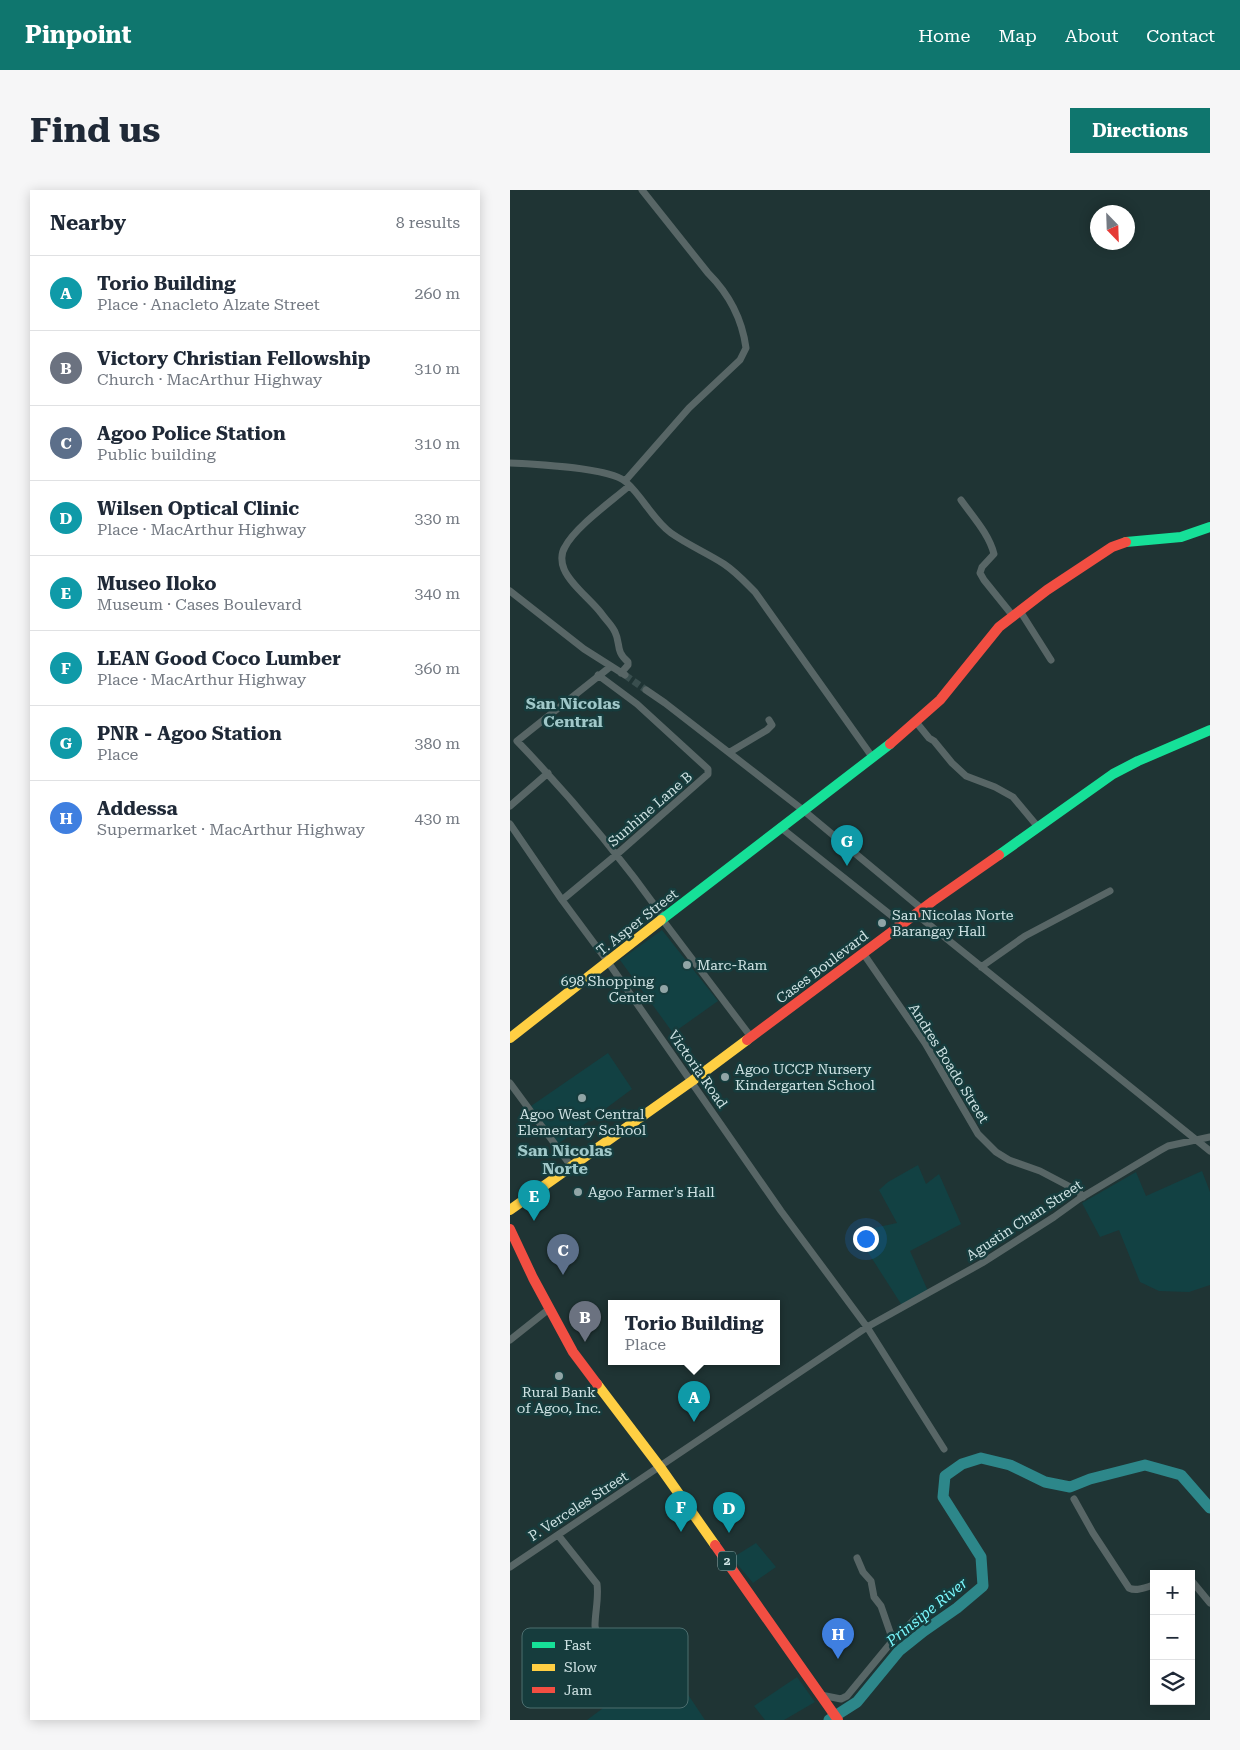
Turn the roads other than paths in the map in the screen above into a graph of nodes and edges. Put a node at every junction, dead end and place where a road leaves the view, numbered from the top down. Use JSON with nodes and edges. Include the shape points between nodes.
{"nodes":[{"id":1,"x":642,"y":190,"type":"edge"},
{"id":2,"x":510,"y":463,"type":"edge"},
{"id":3,"x":627,"y":483,"type":"junction"},
{"id":4,"x":961,"y":500,"type":"dead end"},
{"id":5,"x":1210,"y":527,"type":"edge"},
{"id":6,"x":510,"y":592,"type":"edge"},
{"id":7,"x":1017,"y":614,"type":"junction"},
{"id":8,"x":1051,"y":660,"type":"dead end"},
{"id":9,"x":610,"y":667,"type":"junction"},
{"id":10,"x":598,"y":675,"type":"junction"},
{"id":11,"x":646,"y":690,"type":"tunnel mouth"},
{"id":12,"x":769,"y":720,"type":"dead end"},
{"id":13,"x":916,"y":722,"type":"junction"},
{"id":14,"x":1210,"y":730,"type":"edge"},
{"id":15,"x":730,"y":752,"type":"junction"},
{"id":16,"x":872,"y":758,"type":"junction"},
{"id":17,"x":548,"y":773,"type":"junction"},
{"id":18,"x":510,"y":806,"type":"edge"},
{"id":19,"x":803,"y":810,"type":"junction"},
{"id":20,"x":510,"y":824,"type":"edge"},
{"id":21,"x":780,"y":827,"type":"junction"},
{"id":22,"x":1038,"y":827,"type":"junction"},
{"id":23,"x":616,"y":856,"type":"junction"},
{"id":24,"x":1110,"y":891,"type":"dead end"},
{"id":25,"x":562,"y":900,"type":"junction"},
{"id":26,"x":919,"y":911,"type":"junction"},
{"id":27,"x":663,"y":918,"type":"junction"},
{"id":28,"x":902,"y":924,"type":"junction"},
{"id":29,"x":863,"y":953,"type":"junction"},
{"id":30,"x":608,"y":962,"type":"junction"},
{"id":31,"x":981,"y":967,"type":"junction"},
{"id":32,"x":751,"y":1037,"type":"junction"},
{"id":33,"x":510,"y":1038,"type":"edge"},
{"id":34,"x":692,"y":1081,"type":"junction"},
{"id":35,"x":510,"y":1083,"type":"edge"},
{"id":36,"x":1210,"y":1137,"type":"edge"},
{"id":37,"x":1197,"y":1141,"type":"junction"},
{"id":38,"x":1210,"y":1151,"type":"edge"},
{"id":39,"x":571,"y":1166,"type":"junction"},
{"id":40,"x":1082,"y":1197,"type":"junction"},
{"id":41,"x":510,"y":1210,"type":"edge"},
{"id":42,"x":510,"y":1229,"type":"edge"},
{"id":43,"x":549,"y":1309,"type":"junction"},
{"id":44,"x":868,"y":1328,"type":"junction"},
{"id":45,"x":510,"y":1340,"type":"edge"},
{"id":46,"x":944,"y":1449,"type":"dead end"},
{"id":47,"x":660,"y":1467,"type":"junction"},
{"id":48,"x":1074,"y":1499,"type":"dead end"},
{"id":49,"x":558,"y":1535,"type":"junction"},
{"id":50,"x":857,"y":1558,"type":"dead end"},
{"id":51,"x":510,"y":1566,"type":"edge"},
{"id":52,"x":1195,"y":1585,"type":"edge"},
{"id":53,"x":1150,"y":1586,"type":"edge"},
{"id":54,"x":1210,"y":1603,"type":"edge"},
{"id":55,"x":916,"y":1618,"type":"dead end"},
{"id":56,"x":595,"y":1628,"type":"edge"},
{"id":57,"x":894,"y":1639,"type":"junction"},
{"id":58,"x":823,"y":1699,"type":"junction"},
{"id":59,"x":838,"y":1720,"type":"edge"}],
"edges":[{"from":1,"to":3,"type":"street","via":[[732,302],[746,348],[740,360],[689,408]]},
{"from":2,"to":3,"type":"street","via":[[595,471],[611,474]]},
{"from":3,"to":9,"type":"street","via":[[564,547],[562,558],[564,570],[615,632],[621,655],[628,665],[623,674]]},
{"from":3,"to":16,"type":"street","via":[[656,520],[671,533],[723,563],[755,592]]},
{"from":4,"to":7,"type":"street","via":[[980,525],[994,554],[980,572]]},
{"from":5,"to":7,"type":"main road","name":"T. Asper Street","via":[[1180,538],[1133,540],[1118,544],[1047,590]]},
{"from":6,"to":9,"type":"street"},
{"from":7,"to":8,"type":"street"},
{"from":7,"to":13,"type":"main road","name":"T. Asper Street","via":[[999,627],[940,700]]},
{"from":9,"to":10,"type":"street"},
{"from":10,"to":17,"type":"street","via":[[517,741]]},
{"from":10,"to":23,"type":"street","name":"Sunhine Lane B","via":[[637,704],[708,769],[702,781]]},
{"from":11,"to":15,"type":"street"},
{"from":12,"to":15,"type":"street","via":[[772,725],[768,730]]},
{"from":13,"to":16,"type":"main road","name":"T. Asper Street"},
{"from":13,"to":22,"type":"street","via":[[966,776],[1013,797]]},
{"from":14,"to":22,"type":"main road","name":"Cases Boulevard","via":[[1114,774]]},
{"from":15,"to":19,"type":"street"},
{"from":16,"to":19,"type":"main road","name":"T. Asper Street"},
{"from":17,"to":18,"type":"street"},
{"from":17,"to":23,"type":"street"},
{"from":19,"to":21,"type":"main road","name":"T. Asper Street"},
{"from":19,"to":26,"type":"street"},
{"from":20,"to":25,"type":"street","name":"Victoria Road"},
{"from":21,"to":27,"type":"main road","name":"T. Asper Street"},
{"from":21,"to":28,"type":"street"},
{"from":22,"to":26,"type":"main road","name":"Cases Boulevard"},
{"from":23,"to":25,"type":"street","name":"Sunhine Lane B"},
{"from":23,"to":27,"type":"street"},
{"from":24,"to":31,"type":"street","via":[[1025,936]]},
{"from":25,"to":30,"type":"street","name":"Victoria Road"},
{"from":26,"to":28,"type":"main road","name":"Cases Boulevard"},
{"from":26,"to":31,"type":"street"},
{"from":27,"to":30,"type":"main road","name":"T. Asper Street"},
{"from":27,"to":32,"type":"street"},
{"from":28,"to":29,"type":"main road","name":"Cases Boulevard"},
{"from":29,"to":32,"type":"main road","name":"Cases Boulevard"},
{"from":29,"to":40,"type":"street","name":"Andres Boado Street","via":[[925,1043],[978,1134],[1009,1160],[1078,1191]]},
{"from":30,"to":33,"type":"main road","name":"T. Asper Street"},
{"from":30,"to":34,"type":"street","name":"Victoria Road"},
{"from":31,"to":37,"type":"street"},
{"from":32,"to":34,"type":"main road","name":"Cases Boulevard"},
{"from":34,"to":39,"type":"main road","name":"Cases Boulevard"},
{"from":34,"to":44,"type":"street","name":"Victoria Road","via":[[781,1211]]},
{"from":35,"to":39,"type":"street"},
{"from":36,"to":37,"type":"street","name":"Agustin Chan Street"},
{"from":37,"to":38,"type":"street"},
{"from":37,"to":40,"type":"street","name":"Agustin Chan Street","via":[[1164,1149]]},
{"from":39,"to":41,"type":"main road","name":"Cases Boulevard"},
{"from":40,"to":44,"type":"street","name":"Agustin Chan Street","via":[[982,1263]]},
{"from":42,"to":43,"type":"main road","number":"2"},
{"from":43,"to":45,"type":"street"},
{"from":43,"to":47,"type":"main road","number":"2","via":[[573,1352]]},
{"from":44,"to":46,"type":"street","name":"Victoria Road"},
{"from":44,"to":47,"type":"street","name":"Agustin Chan Street"},
{"from":47,"to":49,"type":"street","name":"P. Verceles Street"},
{"from":47,"to":58,"type":"main road","number":"2"},
{"from":48,"to":53,"type":"street","via":[[1129,1588]]},
{"from":49,"to":51,"type":"street","name":"P. Verceles Street"},
{"from":49,"to":56,"type":"street","via":[[597,1584]]},
{"from":50,"to":57,"type":"street","via":[[871,1580],[874,1597]]},
{"from":52,"to":54,"type":"street"},
{"from":55,"to":57,"type":"street"},
{"from":57,"to":58,"type":"street","via":[[848,1696]]},
{"from":58,"to":59,"type":"main road","number":"2"}]}
